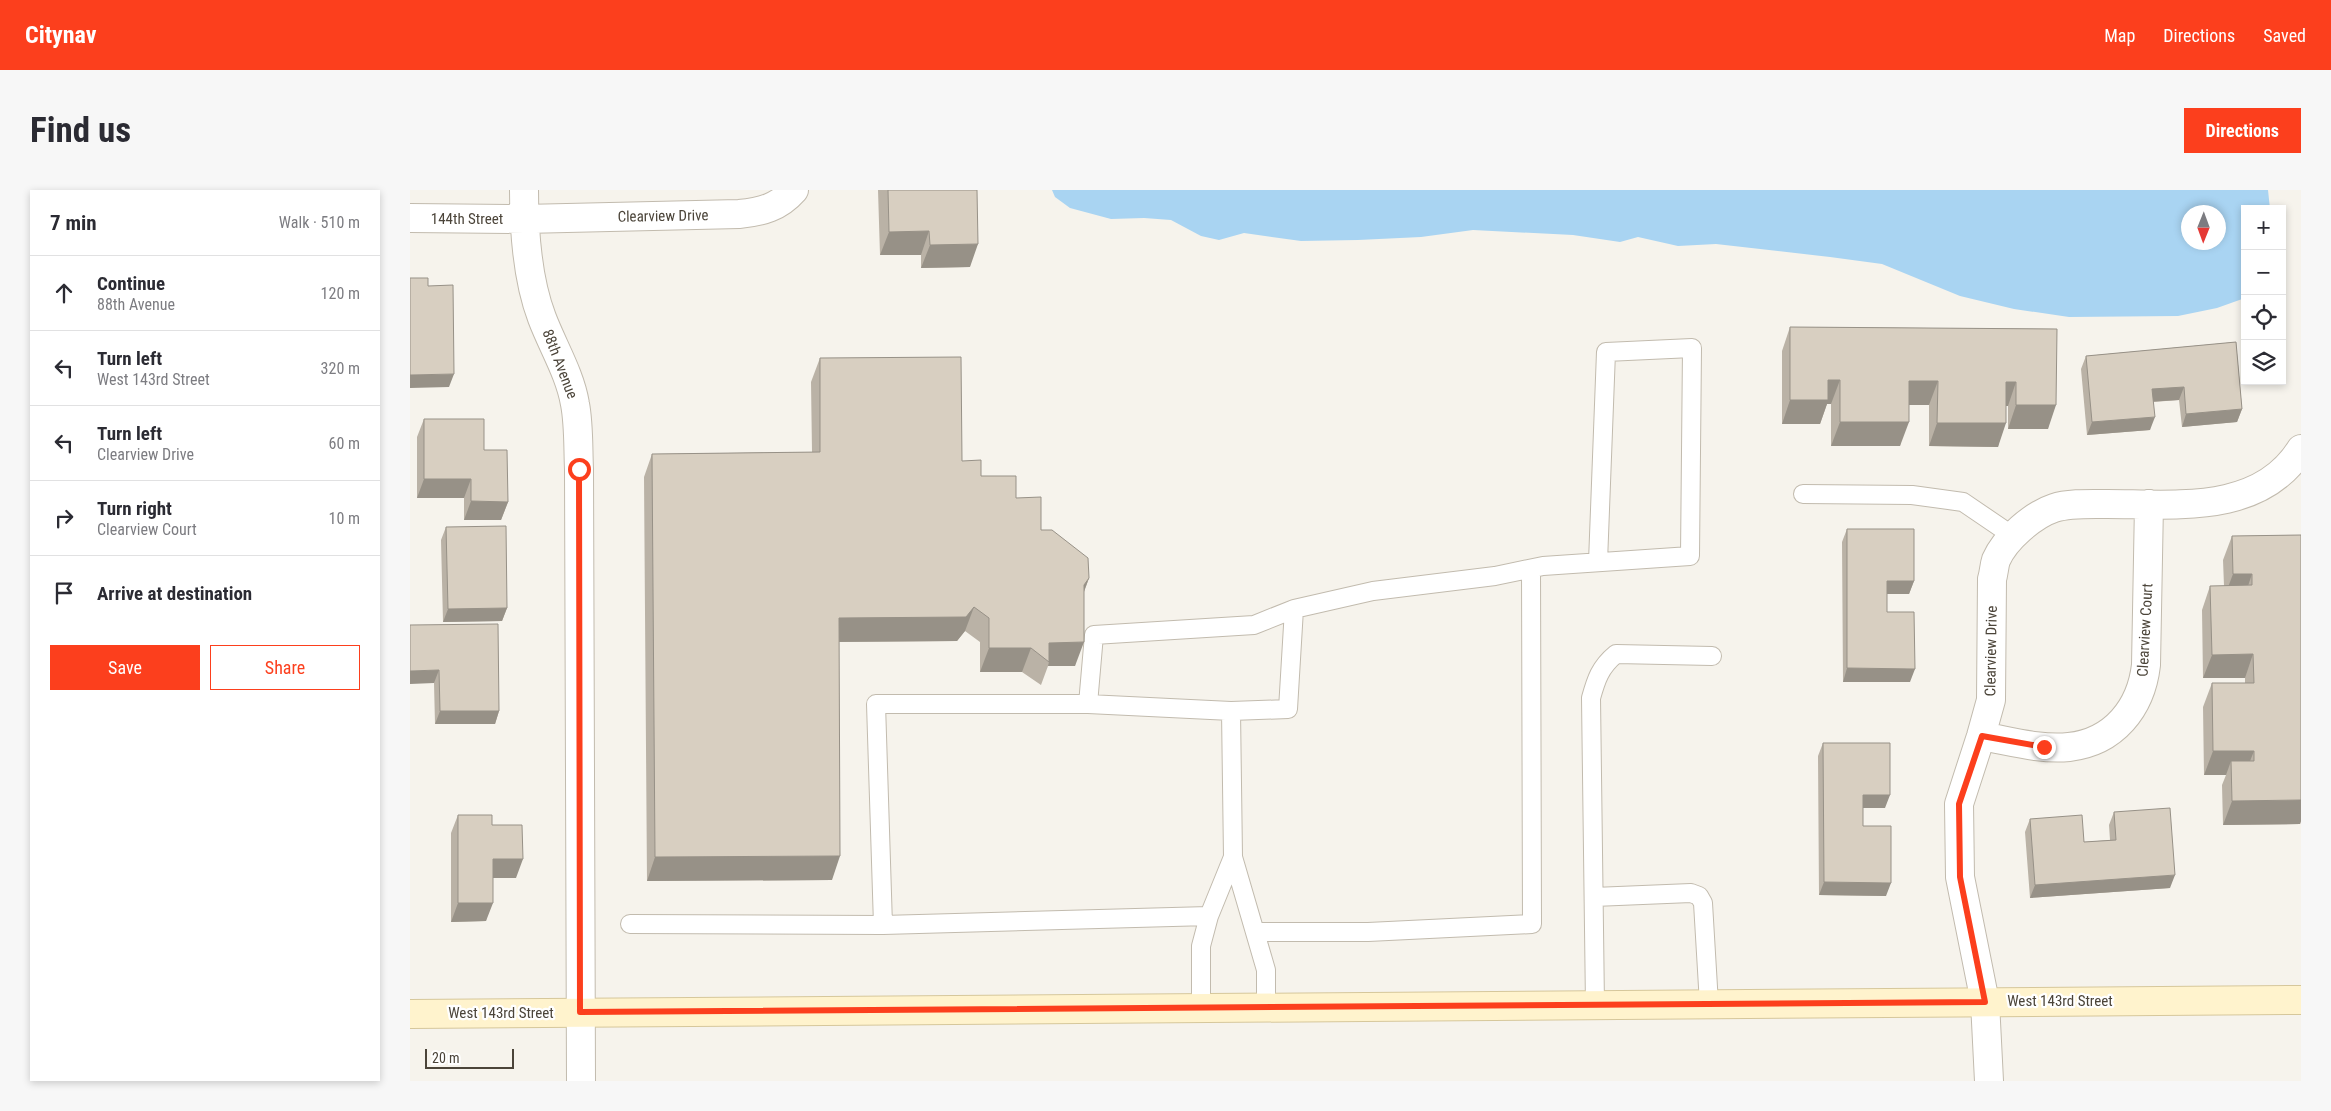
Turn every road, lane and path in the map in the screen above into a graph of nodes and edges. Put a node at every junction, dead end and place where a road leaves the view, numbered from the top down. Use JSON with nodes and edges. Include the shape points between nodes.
{"nodes":[{"id":1,"x":524,"y":190,"type":"edge"},
{"id":2,"x":794,"y":190,"type":"edge"},
{"id":3,"x":410,"y":218,"type":"edge"},
{"id":4,"x":524,"y":219,"type":"junction"},
{"id":5,"x":2301,"y":449,"type":"edge"},
{"id":6,"x":1803,"y":494,"type":"dead end"},
{"id":7,"x":2149,"y":504,"type":"junction"},
{"id":8,"x":2014,"y":536,"type":"junction"},
{"id":9,"x":1598,"y":562,"type":"junction"},
{"id":10,"x":1531,"y":569,"type":"junction"},
{"id":11,"x":1294,"y":609,"type":"junction"},
{"id":12,"x":1712,"y":656,"type":"dead end"},
{"id":13,"x":1088,"y":704,"type":"junction"},
{"id":14,"x":1231,"y":711,"type":"junction"},
{"id":15,"x":1982,"y":736,"type":"junction"},
{"id":16,"x":1233,"y":856,"type":"junction"},
{"id":17,"x":1594,"y":897,"type":"junction"},
{"id":18,"x":1208,"y":916,"type":"junction"},
{"id":19,"x":630,"y":924,"type":"dead end"},
{"id":20,"x":883,"y":925,"type":"junction"},
{"id":21,"x":1256,"y":932,"type":"junction"},
{"id":22,"x":2301,"y":1000,"type":"edge"},
{"id":23,"x":1985,"y":1002,"type":"junction"},
{"id":24,"x":1709,"y":1004,"type":"junction"},
{"id":25,"x":1595,"y":1005,"type":"junction"},
{"id":26,"x":1266,"y":1007,"type":"junction"},
{"id":27,"x":1201,"y":1008,"type":"junction"},
{"id":28,"x":580,"y":1012,"type":"junction"},
{"id":29,"x":410,"y":1014,"type":"edge"},
{"id":30,"x":581,"y":1081,"type":"edge"},
{"id":31,"x":1989,"y":1081,"type":"edge"}],
"edges":[{"from":1,"to":4,"type":"street","name":"88th Avenue"},
{"from":2,"to":4,"type":"street","name":"Clearview Drive","via":[[770,209],[753,213]]},
{"from":3,"to":4,"type":"street","name":"144th Street"},
{"from":4,"to":28,"type":"street","name":"88th Avenue","via":[[530,270],[541,317],[576,405],[579,479]]},
{"from":5,"to":7,"type":"street","name":"Clearview Drive","via":[[2293,463],[2272,482],[2247,494],[2219,502]]},
{"from":6,"to":8,"type":"lane","via":[[1912,495],[1963,502]]},
{"from":7,"to":8,"type":"street","name":"Clearview Drive","via":[[2054,508],[2028,521]]},
{"from":7,"to":15,"type":"street","name":"Clearview Court","via":[[2146,665],[2144,681],[2132,711],[2110,733],[2069,747],[2044,747]]},
{"from":8,"to":15,"type":"street","name":"Clearview Drive","via":[[1996,560],[1992,579],[1991,700]]},
{"from":9,"to":9,"type":"lane","via":[[1606,352],[1692,348],[1690,556]]},
{"from":9,"to":10,"type":"lane"},
{"from":10,"to":11,"type":"lane","via":[[1373,591]]},
{"from":10,"to":21,"type":"lane","via":[[1532,924],[1368,932]]},
{"from":11,"to":13,"type":"lane","via":[[1254,625],[1094,635]]},
{"from":11,"to":14,"type":"lane","via":[[1288,709]]},
{"from":12,"to":17,"type":"lane","via":[[1616,654],[1598,674],[1591,698]]},
{"from":13,"to":14,"type":"lane"},
{"from":13,"to":20,"type":"lane","via":[[876,704]]},
{"from":14,"to":16,"type":"lane"},
{"from":15,"to":23,"type":"street","name":"Clearview Drive","via":[[1959,804],[1960,877]]},
{"from":16,"to":18,"type":"lane"},
{"from":16,"to":21,"type":"lane"},
{"from":17,"to":24,"type":"lane","via":[[1691,893],[1699,896],[1703,903]]},
{"from":17,"to":25,"type":"lane"},
{"from":18,"to":20,"type":"lane"},
{"from":18,"to":27,"type":"lane","via":[[1201,946]]},
{"from":19,"to":20,"type":"lane"},
{"from":21,"to":26,"type":"lane","via":[[1266,970]]},
{"from":22,"to":23,"type":"main road","name":"West 143rd Street"},
{"from":23,"to":24,"type":"main road","name":"West 143rd Street"},
{"from":23,"to":31,"type":"street","name":"Clearview Drive"},
{"from":24,"to":25,"type":"main road","name":"West 143rd Street"},
{"from":25,"to":26,"type":"main road","name":"West 143rd Street"},
{"from":26,"to":27,"type":"main road","name":"West 143rd Street"},
{"from":27,"to":28,"type":"main road","name":"West 143rd Street"},
{"from":28,"to":29,"type":"main road","name":"West 143rd Street"},
{"from":28,"to":30,"type":"street","name":"88th Avenue"}]}
